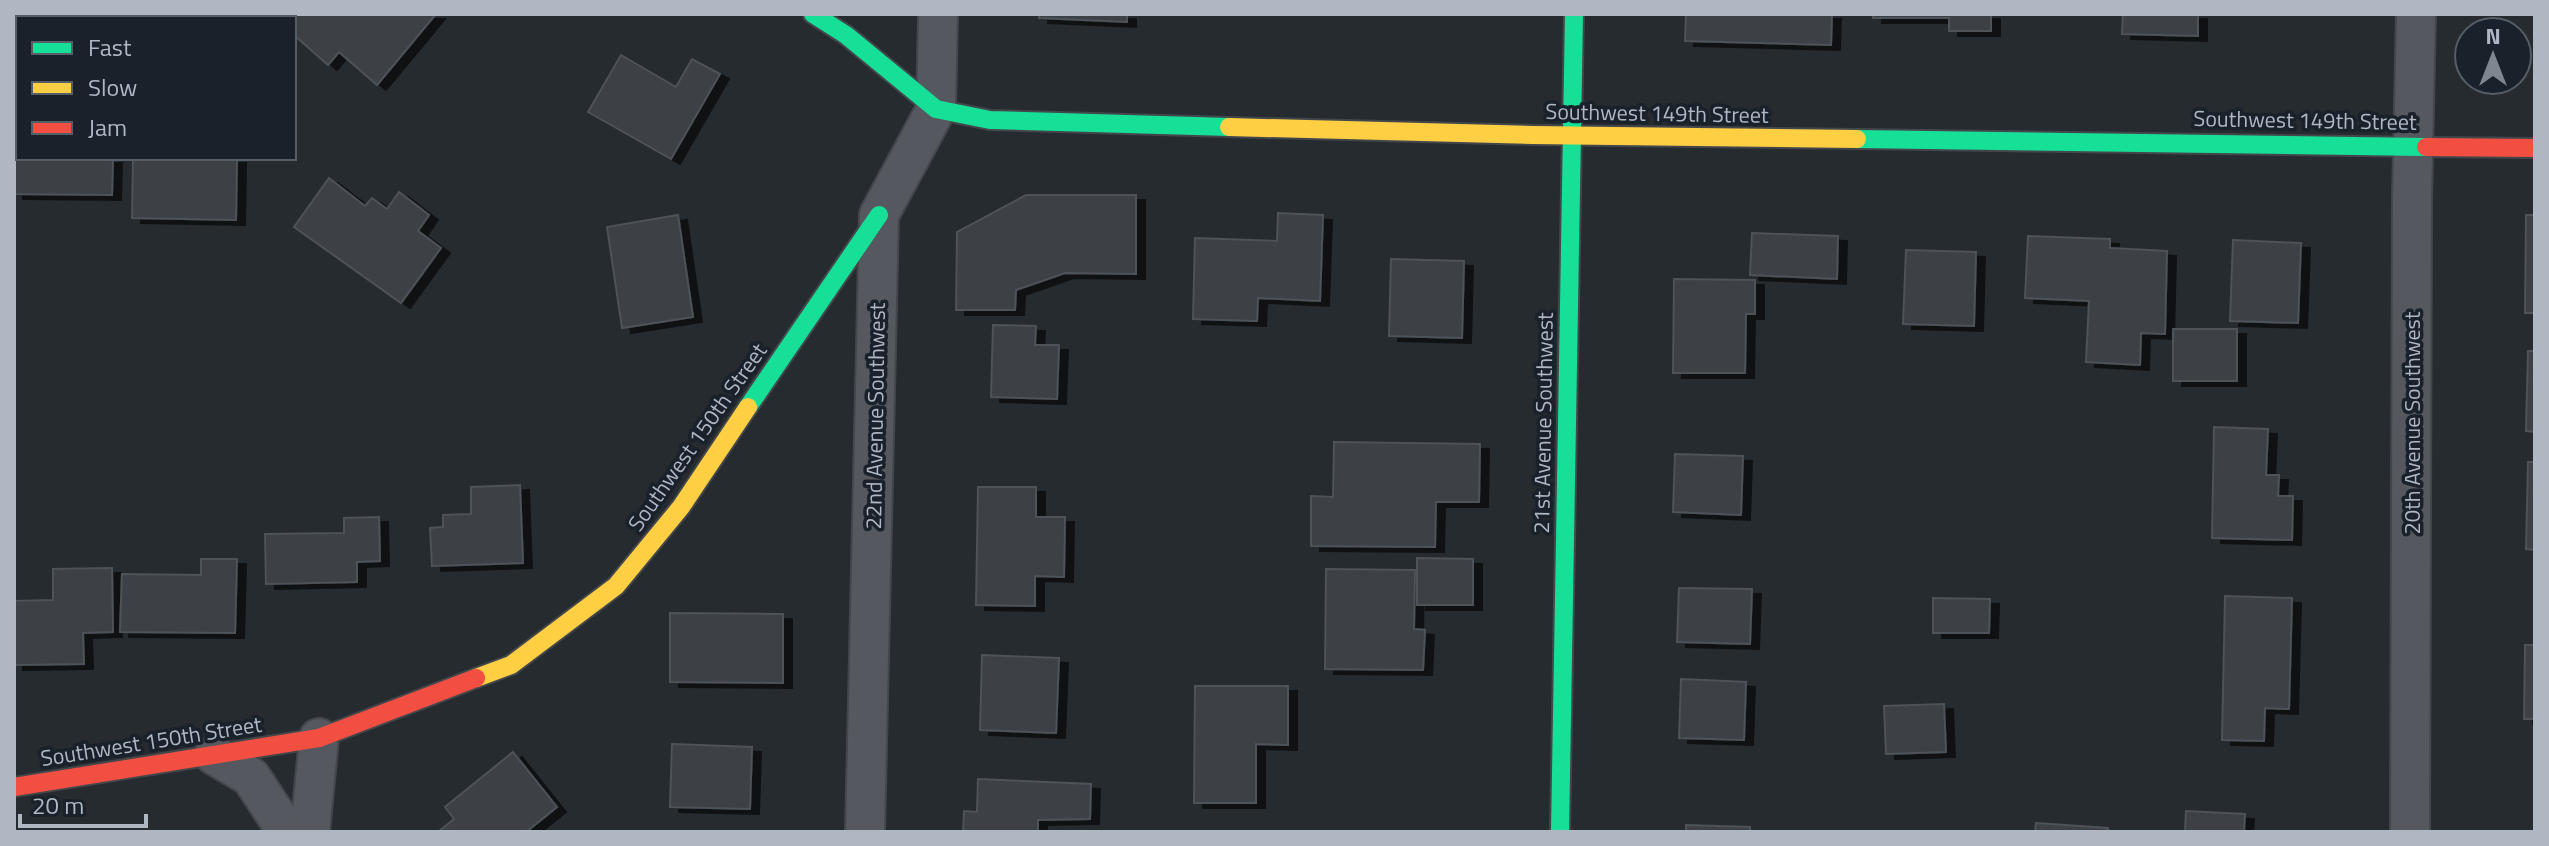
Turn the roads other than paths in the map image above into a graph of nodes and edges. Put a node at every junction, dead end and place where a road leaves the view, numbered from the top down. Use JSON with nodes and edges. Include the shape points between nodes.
{"nodes":[{"id":1,"x":813,"y":14,"type":"edge"},
{"id":2,"x":938,"y":14,"type":"edge"},
{"id":3,"x":1574,"y":14,"type":"edge"},
{"id":4,"x":2416,"y":14,"type":"edge"},
{"id":5,"x":936,"y":109,"type":"junction"},
{"id":6,"x":1572,"y":136,"type":"junction"},
{"id":7,"x":2413,"y":145,"type":"junction"},
{"id":8,"x":2535,"y":148,"type":"edge"},
{"id":9,"x":879,"y":215,"type":"junction"},
{"id":10,"x":319,"y":738,"type":"junction"},
{"id":11,"x":214,"y":755,"type":"junction"},
{"id":12,"x":14,"y":787,"type":"edge"},
{"id":13,"x":287,"y":832,"type":"edge"},
{"id":14,"x":310,"y":832,"type":"edge"},
{"id":15,"x":865,"y":832,"type":"edge"},
{"id":16,"x":1560,"y":832,"type":"edge"},
{"id":17,"x":2410,"y":832,"type":"edge"}],
"edges":[{"from":1,"to":5,"type":"street","name":"Southwest 149th Street"},
{"from":2,"to":5,"type":"street","name":"22nd Avenue Southwest"},
{"from":3,"to":6,"type":"street","name":"21st Avenue Southwest"},
{"from":4,"to":7,"type":"street","name":"20th Avenue Southwest"},
{"from":5,"to":6,"type":"street","name":"Southwest 149th Street","via":[[990,120]]},
{"from":5,"to":9,"type":"street","name":"22nd Avenue Southwest"},
{"from":6,"to":7,"type":"street","name":"Southwest 149th Street"},
{"from":6,"to":16,"type":"street","name":"21st Avenue Southwest"},
{"from":7,"to":8,"type":"street","name":"Southwest 149th Street"},
{"from":7,"to":17,"type":"street","name":"20th Avenue Southwest"},
{"from":9,"to":10,"type":"street","name":"Southwest 150th Street","via":[[681,507],[616,586],[511,665]]},
{"from":9,"to":15,"type":"street","name":"22nd Avenue Southwest"},
{"from":10,"to":11,"type":"street","name":"Southwest 150th Street"},
{"from":10,"to":14,"type":"street"},
{"from":11,"to":12,"type":"street","name":"Southwest 150th Street"},
{"from":11,"to":13,"type":"street","via":[[251,777]]}]}
